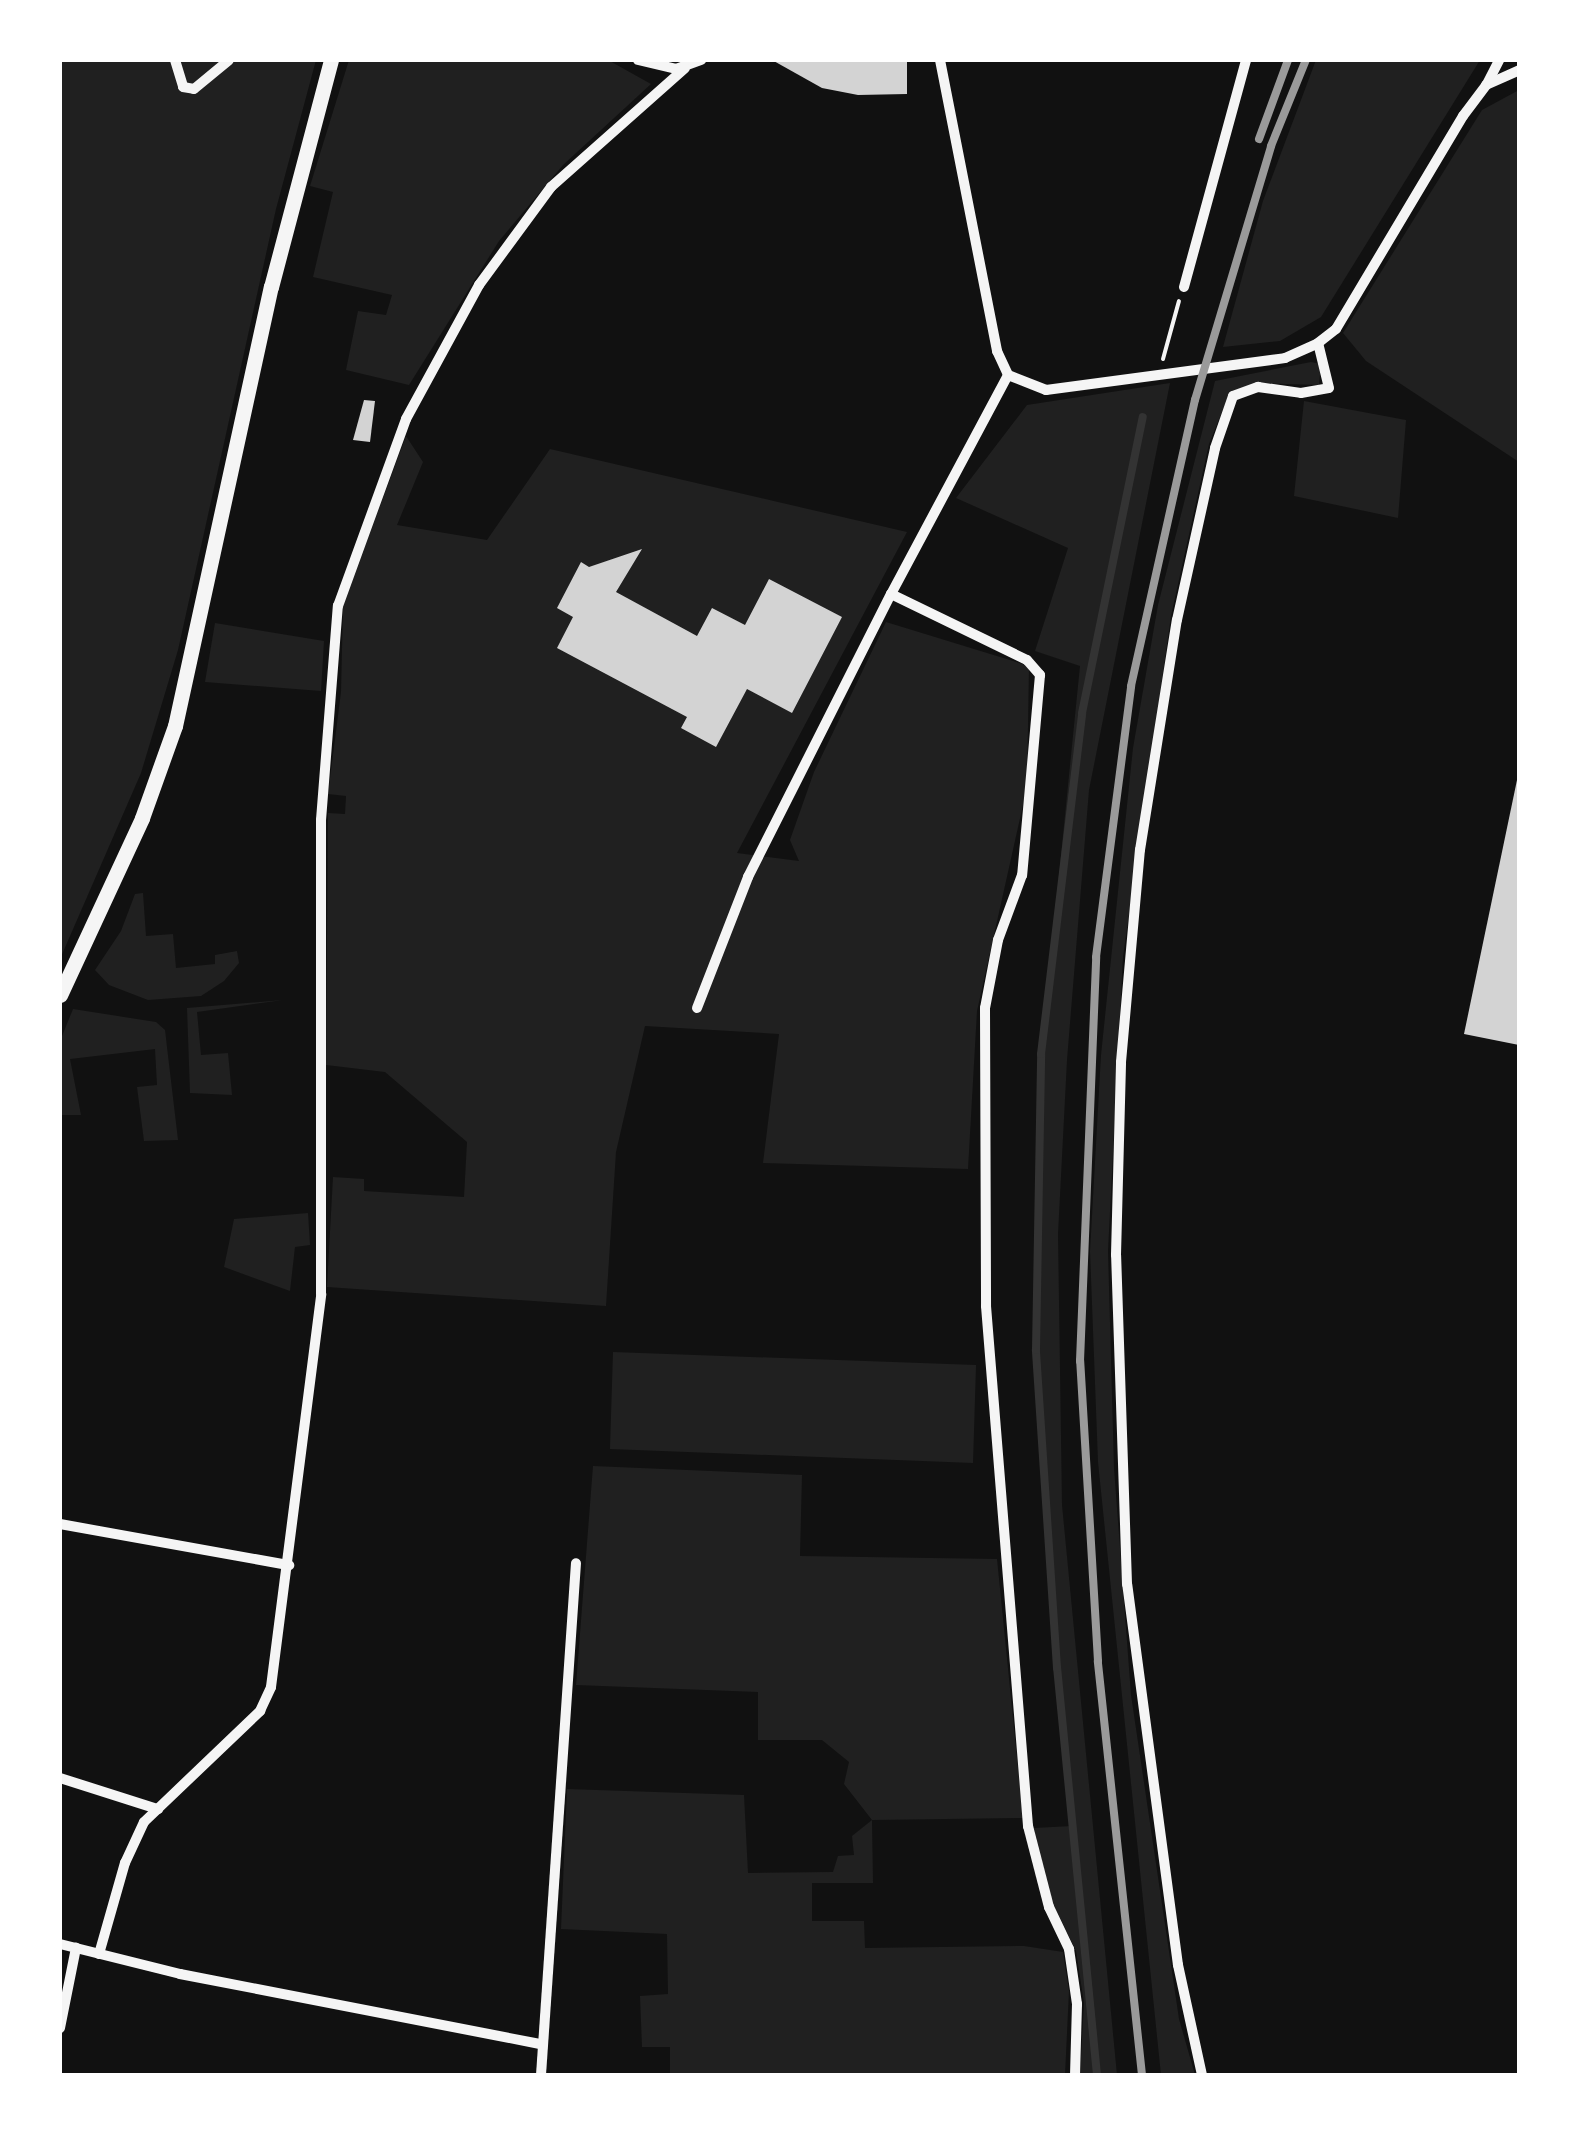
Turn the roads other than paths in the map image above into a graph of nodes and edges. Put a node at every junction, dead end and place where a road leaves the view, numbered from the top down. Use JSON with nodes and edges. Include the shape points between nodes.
{"nodes":[{"id":1,"x":175,"y":60,"type":"edge"},
{"id":2,"x":229,"y":60,"type":"edge"},
{"id":3,"x":331,"y":60,"type":"edge"},
{"id":4,"x":638,"y":60,"type":"edge"},
{"id":5,"x":701,"y":60,"type":"edge"},
{"id":6,"x":940,"y":60,"type":"edge"},
{"id":7,"x":1246,"y":60,"type":"edge"},
{"id":8,"x":1499,"y":60,"type":"edge"},
{"id":9,"x":685,"y":68,"type":"junction"},
{"id":10,"x":1519,"y":70,"type":"edge"},
{"id":11,"x":1486,"y":85,"type":"junction"},
{"id":12,"x":1184,"y":286,"type":"road end"},
{"id":13,"x":1318,"y":344,"type":"junction"},
{"id":14,"x":1008,"y":375,"type":"junction"},
{"id":15,"x":892,"y":594,"type":"junction"},
{"id":16,"x":60,"y":995,"type":"edge"},
{"id":17,"x":697,"y":1008,"type":"dead end"},
{"id":18,"x":60,"y":1524,"type":"edge"},
{"id":19,"x":576,"y":1563,"type":"dead end"},
{"id":20,"x":289,"y":1566,"type":"junction"},
{"id":21,"x":60,"y":1778,"type":"edge"},
{"id":22,"x":158,"y":1809,"type":"junction"},
{"id":23,"x":60,"y":1944,"type":"edge"},
{"id":24,"x":76,"y":1948,"type":"junction"},
{"id":25,"x":99,"y":1954,"type":"junction"},
{"id":26,"x":60,"y":2028,"type":"edge"},
{"id":27,"x":541,"y":2044,"type":"junction"},
{"id":28,"x":541,"y":2075,"type":"edge"},
{"id":29,"x":1074,"y":2075,"type":"edge"},
{"id":30,"x":1202,"y":2075,"type":"edge"}],
"edges":[{"from":1,"to":2,"type":"street","via":[[183,87],[194,90]]},
{"from":3,"to":16,"type":"main road","via":[[271,287],[174,726],[142,818]]},
{"from":4,"to":9,"type":"street"},
{"from":5,"to":9,"type":"street"},
{"from":6,"to":14,"type":"street","via":[[997,351]]},
{"from":7,"to":12,"type":"street"},
{"from":8,"to":11,"type":"street"},
{"from":9,"to":20,"type":"street","via":[[551,187],[479,285],[406,419],[338,606],[321,820],[321,1294]]},
{"from":10,"to":11,"type":"street"},
{"from":11,"to":13,"type":"street","via":[[1336,329]]},
{"from":13,"to":14,"type":"street","via":[[1285,358],[1046,390]]},
{"from":13,"to":30,"type":"street","via":[[1329,388],[1300,393],[1258,387],[1233,396],[1215,448],[1177,620],[1140,850],[1124,1027],[1116,1255],[1125,1566],[1175,1946]]},
{"from":14,"to":15,"type":"street"},
{"from":15,"to":17,"type":"street","via":[[748,877]]},
{"from":15,"to":29,"type":"street","via":[[1027,660],[1040,675],[1022,875],[998,940],[985,1008],[986,1306],[1028,1826],[1039,1876],[1069,1949],[1077,2004]]},
{"from":18,"to":20,"type":"street"},
{"from":19,"to":27,"type":"street"},
{"from":20,"to":22,"type":"street","via":[[271,1686],[260,1711]]},
{"from":21,"to":22,"type":"street"},
{"from":22,"to":25,"type":"street","via":[[125,1863]]},
{"from":23,"to":24,"type":"street"},
{"from":24,"to":25,"type":"street"},
{"from":24,"to":26,"type":"street"},
{"from":25,"to":27,"type":"street"},
{"from":27,"to":28,"type":"street"}]}
